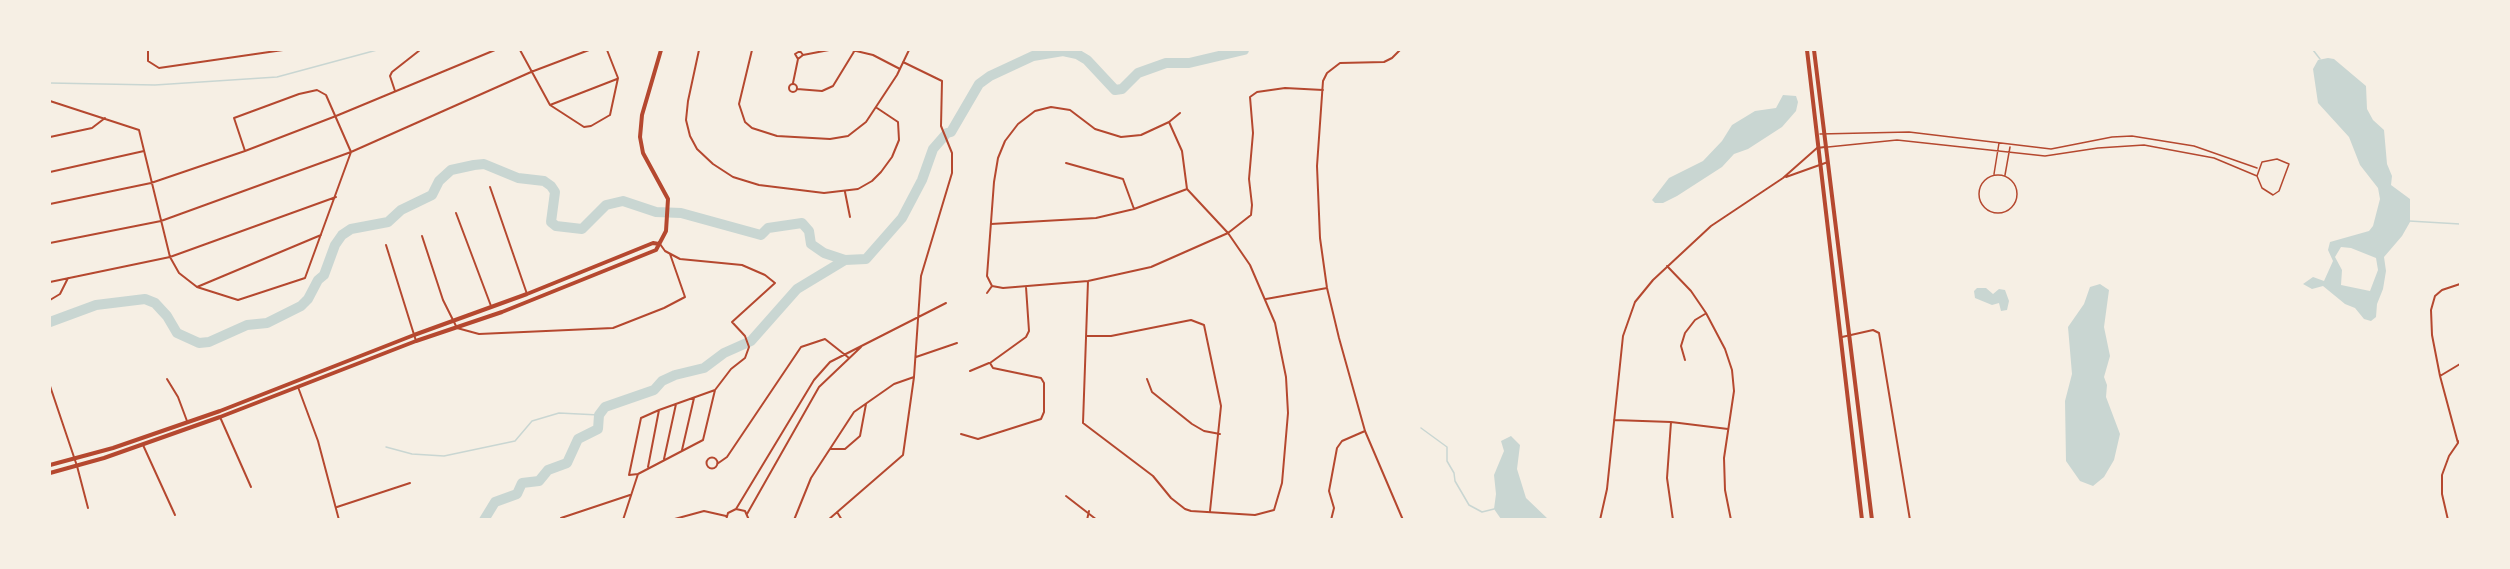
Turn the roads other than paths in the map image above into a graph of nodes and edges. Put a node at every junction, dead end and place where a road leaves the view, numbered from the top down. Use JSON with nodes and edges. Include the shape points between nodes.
{"nodes":[{"id":1,"x":148,"y":50,"type":"edge"},
{"id":2,"x":283,"y":50,"type":"edge"},
{"id":3,"x":420,"y":50,"type":"edge"},
{"id":4,"x":495,"y":50,"type":"edge"},
{"id":5,"x":520,"y":50,"type":"edge"},
{"id":6,"x":589,"y":50,"type":"edge"},
{"id":7,"x":607,"y":50,"type":"edge"},
{"id":8,"x":661,"y":50,"type":"edge"},
{"id":9,"x":699,"y":50,"type":"edge"},
{"id":10,"x":752,"y":50,"type":"edge"},
{"id":11,"x":829,"y":50,"type":"edge"},
{"id":12,"x":854,"y":50,"type":"edge"},
{"id":13,"x":909,"y":50,"type":"edge"},
{"id":14,"x":1400,"y":50,"type":"edge"},
{"id":15,"x":1807,"y":50,"type":"edge"},
{"id":16,"x":1814,"y":50,"type":"edge"},
{"id":17,"x":803,"y":55,"type":"junction"},
{"id":18,"x":798,"y":59,"type":"junction"},
{"id":19,"x":903,"y":62,"type":"junction"},
{"id":20,"x":900,"y":69,"type":"junction"},
{"id":21,"x":531,"y":72,"type":"junction"},
{"id":22,"x":618,"y":78,"type":"junction"},
{"id":23,"x":793,"y":84,"type":"junction"},
{"id":24,"x":797,"y":89,"type":"junction"},
{"id":25,"x":1323,"y":90,"type":"junction"},
{"id":26,"x":395,"y":91,"type":"junction"},
{"id":27,"x":50,"y":100,"type":"edge"},
{"id":28,"x":550,"y":105,"type":"junction"},
{"id":29,"x":877,"y":108,"type":"junction"},
{"id":30,"x":1180,"y":113,"type":"dead end"},
{"id":31,"x":336,"y":116,"type":"junction"},
{"id":32,"x":105,"y":118,"type":"junction"},
{"id":33,"x":1169,"y":122,"type":"junction"},
{"id":34,"x":1816,"y":134,"type":"junction"},
{"id":35,"x":1825,"y":134,"type":"junction"},
{"id":36,"x":50,"y":137,"type":"edge"},
{"id":37,"x":1999,"y":143,"type":"junction"},
{"id":38,"x":2010,"y":146,"type":"junction"},
{"id":39,"x":1827,"y":147,"type":"junction"},
{"id":40,"x":1817,"y":148,"type":"junction"},
{"id":41,"x":1998,"y":150,"type":"junction"},
{"id":42,"x":144,"y":151,"type":"junction"},
{"id":43,"x":245,"y":151,"type":"junction"},
{"id":44,"x":351,"y":152,"type":"junction"},
{"id":45,"x":2009,"y":152,"type":"junction"},
{"id":46,"x":1828,"y":162,"type":"junction"},
{"id":47,"x":1065,"y":163,"type":"dead end"},
{"id":48,"x":1819,"y":164,"type":"junction"},
{"id":49,"x":2258,"y":168,"type":"junction"},
{"id":50,"x":50,"y":172,"type":"edge"},
{"id":51,"x":1994,"y":175,"type":"junction"},
{"id":52,"x":2005,"y":176,"type":"junction"},
{"id":53,"x":2257,"y":176,"type":"junction"},
{"id":54,"x":1783,"y":178,"type":"junction"},
{"id":55,"x":151,"y":183,"type":"junction"},
{"id":56,"x":490,"y":187,"type":"dead end"},
{"id":57,"x":1187,"y":189,"type":"junction"},
{"id":58,"x":845,"y":192,"type":"junction"},
{"id":59,"x":336,"y":197,"type":"junction"},
{"id":60,"x":50,"y":204,"type":"edge"},
{"id":61,"x":1134,"y":209,"type":"junction"},
{"id":62,"x":456,"y":213,"type":"dead end"},
{"id":63,"x":849,"y":218,"type":"dead end"},
{"id":64,"x":161,"y":221,"type":"junction"},
{"id":65,"x":991,"y":224,"type":"junction"},
{"id":66,"x":1228,"y":233,"type":"junction"},
{"id":67,"x":322,"y":235,"type":"junction"},
{"id":68,"x":422,"y":236,"type":"dead end"},
{"id":69,"x":50,"y":243,"type":"edge"},
{"id":70,"x":386,"y":244,"type":"dead end"},
{"id":71,"x":660,"y":244,"type":"junction"},
{"id":72,"x":670,"y":254,"type":"junction"},
{"id":73,"x":170,"y":257,"type":"junction"},
{"id":74,"x":1667,"y":266,"type":"junction"},
{"id":75,"x":68,"y":278,"type":"junction"},
{"id":76,"x":1088,"y":281,"type":"junction"},
{"id":77,"x":50,"y":282,"type":"edge"},
{"id":78,"x":2460,"y":284,"type":"edge"},
{"id":79,"x":992,"y":286,"type":"junction"},
{"id":80,"x":1026,"y":286,"type":"junction"},
{"id":81,"x":197,"y":287,"type":"junction"},
{"id":82,"x":1327,"y":288,"type":"junction"},
{"id":83,"x":987,"y":293,"type":"dead end"},
{"id":84,"x":527,"y":294,"type":"junction"},
{"id":85,"x":1266,"y":299,"type":"junction"},
{"id":86,"x":50,"y":300,"type":"edge"},
{"id":87,"x":945,"y":303,"type":"dead end"},
{"id":88,"x":492,"y":308,"type":"junction"},
{"id":89,"x":1706,"y":313,"type":"junction"},
{"id":90,"x":919,"y":318,"type":"junction"},
{"id":91,"x":453,"y":321,"type":"junction"},
{"id":92,"x":456,"y":327,"type":"junction"},
{"id":93,"x":414,"y":335,"type":"junction"},
{"id":94,"x":1087,"y":336,"type":"junction"},
{"id":95,"x":1849,"y":336,"type":"junction"},
{"id":96,"x":1840,"y":337,"type":"junction"},
{"id":97,"x":416,"y":341,"type":"junction"},
{"id":98,"x":957,"y":343,"type":"dead end"},
{"id":99,"x":864,"y":345,"type":"junction"},
{"id":100,"x":846,"y":354,"type":"junction"},
{"id":101,"x":849,"y":357,"type":"junction"},
{"id":102,"x":916,"y":357,"type":"junction"},
{"id":103,"x":1685,"y":360,"type":"dead end"},
{"id":104,"x":990,"y":363,"type":"junction"},
{"id":105,"x":2460,"y":364,"type":"edge"},
{"id":106,"x":970,"y":371,"type":"dead end"},
{"id":107,"x":2440,"y":376,"type":"junction"},
{"id":108,"x":914,"y":377,"type":"junction"},
{"id":109,"x":167,"y":379,"type":"dead end"},
{"id":110,"x":1147,"y":379,"type":"dead end"},
{"id":111,"x":50,"y":386,"type":"edge"},
{"id":112,"x":298,"y":387,"type":"junction"},
{"id":113,"x":715,"y":390,"type":"junction"},
{"id":114,"x":694,"y":398,"type":"junction"},
{"id":115,"x":676,"y":404,"type":"junction"},
{"id":116,"x":866,"y":404,"type":"junction"},
{"id":117,"x":659,"y":410,"type":"junction"},
{"id":118,"x":220,"y":417,"type":"junction"},
{"id":119,"x":1613,"y":420,"type":"junction"},
{"id":120,"x":187,"y":421,"type":"junction"},
{"id":121,"x":1671,"y":422,"type":"junction"},
{"id":122,"x":1728,"y":429,"type":"junction"},
{"id":123,"x":1365,"y":431,"type":"junction"},
{"id":124,"x":961,"y":434,"type":"dead end"},
{"id":125,"x":1220,"y":434,"type":"junction"},
{"id":126,"x":2459,"y":442,"type":"edge"},
{"id":127,"x":143,"y":445,"type":"junction"},
{"id":128,"x":830,"y":449,"type":"junction"},
{"id":129,"x":682,"y":450,"type":"junction"},
{"id":130,"x":75,"y":459,"type":"junction"},
{"id":131,"x":664,"y":459,"type":"junction"},
{"id":132,"x":717,"y":464,"type":"dead end"},
{"id":133,"x":50,"y":465,"type":"edge"},
{"id":134,"x":77,"y":466,"type":"junction"},
{"id":135,"x":648,"y":469,"type":"junction"},
{"id":136,"x":50,"y":473,"type":"edge"},
{"id":137,"x":638,"y":474,"type":"junction"},
{"id":138,"x":410,"y":483,"type":"dead end"},
{"id":139,"x":251,"y":487,"type":"dead end"},
{"id":140,"x":631,"y":495,"type":"junction"},
{"id":141,"x":1066,"y":496,"type":"dead end"},
{"id":142,"x":337,"y":507,"type":"junction"},
{"id":143,"x":88,"y":508,"type":"dead end"},
{"id":144,"x":736,"y":508,"type":"junction"},
{"id":145,"x":1089,"y":511,"type":"junction"},
{"id":146,"x":837,"y":512,"type":"junction"},
{"id":147,"x":1209,"y":512,"type":"junction"},
{"id":148,"x":747,"y":514,"type":"junction"},
{"id":149,"x":175,"y":515,"type":"dead end"},
{"id":150,"x":561,"y":518,"type":"edge"},
{"id":151,"x":726,"y":518,"type":"edge"},
{"id":152,"x":339,"y":519,"type":"edge"},
{"id":153,"x":623,"y":519,"type":"edge"},
{"id":154,"x":671,"y":519,"type":"edge"},
{"id":155,"x":749,"y":519,"type":"edge"},
{"id":156,"x":794,"y":519,"type":"edge"},
{"id":157,"x":828,"y":519,"type":"edge"},
{"id":158,"x":842,"y":519,"type":"edge"},
{"id":159,"x":1087,"y":519,"type":"edge"},
{"id":160,"x":1097,"y":519,"type":"edge"},
{"id":161,"x":1331,"y":519,"type":"edge"},
{"id":162,"x":1403,"y":519,"type":"edge"},
{"id":163,"x":1600,"y":519,"type":"edge"},
{"id":164,"x":1673,"y":519,"type":"edge"},
{"id":165,"x":1731,"y":519,"type":"edge"},
{"id":166,"x":1862,"y":519,"type":"edge"},
{"id":167,"x":1872,"y":519,"type":"edge"},
{"id":168,"x":1910,"y":519,"type":"edge"},
{"id":169,"x":2448,"y":519,"type":"edge"}],
"edges":[{"from":1,"to":2,"type":"street","via":[[148,61],[159,68]]},
{"from":3,"to":26,"type":"street","via":[[392,72]]},
{"from":4,"to":26,"type":"street"},
{"from":5,"to":21,"type":"street"},
{"from":6,"to":21,"type":"street"},
{"from":7,"to":22,"type":"street"},
{"from":8,"to":71,"type":"main road","via":[[642,115],[640,137],[643,153],[667,194],[666,231]]},
{"from":9,"to":58,"type":"street","via":[[686,120],[697,149],[733,177],[759,185]]},
{"from":10,"to":29,"type":"street","via":[[739,104],[740,114],[752,128],[777,136],[839,139],[858,130]]},
{"from":11,"to":17,"type":"street"},
{"from":12,"to":20,"type":"street"},
{"from":12,"to":24,"type":"street","via":[[833,86],[822,92]]},
{"from":13,"to":19,"type":"street"},
{"from":14,"to":25,"type":"street","via":[[1384,62],[1340,63],[1327,73]]},
{"from":15,"to":34,"type":"main road"},
{"from":16,"to":35,"type":"main road"},
{"from":17,"to":18,"type":"street"},
{"from":17,"to":18,"type":"street","via":[[796,52]]},
{"from":18,"to":23,"type":"street"},
{"from":19,"to":20,"type":"street"},
{"from":19,"to":90,"type":"street","via":[[942,81],[941,126],[952,153],[952,173],[921,276]]},
{"from":20,"to":29,"type":"street"},
{"from":21,"to":28,"type":"street"},
{"from":21,"to":44,"type":"street"},
{"from":22,"to":28,"type":"street"},
{"from":22,"to":28,"type":"street","via":[[610,115],[591,126],[579,126]]},
{"from":23,"to":24,"type":"street"},
{"from":23,"to":24,"type":"street","via":[[790,91]]},
{"from":25,"to":66,"type":"street","via":[[1284,88],[1257,92],[1250,97],[1253,133],[1248,179],[1252,210],[1246,221]]},
{"from":25,"to":82,"type":"street","via":[[1318,198]]},
{"from":26,"to":31,"type":"street"},
{"from":27,"to":32,"type":"street"},
{"from":29,"to":58,"type":"street","via":[[898,122],[899,140],[892,157],[872,181]]},
{"from":30,"to":33,"type":"street"},
{"from":31,"to":43,"type":"street"},
{"from":31,"to":43,"type":"street","via":[[326,95],[317,90],[234,118]]},
{"from":31,"to":44,"type":"street"},
{"from":32,"to":36,"type":"street","via":[[92,128]]},
{"from":32,"to":42,"type":"street","via":[[139,130]]},
{"from":33,"to":57,"type":"street","via":[[1182,151]]},
{"from":33,"to":65,"type":"street","via":[[1141,135],[1121,137],[1095,129],[1070,110],[1051,107],[1035,111],[1018,124],[1001,149],[995,169]]},
{"from":34,"to":35,"type":"lane"},
{"from":34,"to":40,"type":"main road"},
{"from":35,"to":37,"type":"lane","via":[[1909,132]]},
{"from":35,"to":39,"type":"main road"},
{"from":37,"to":38,"type":"lane"},
{"from":37,"to":41,"type":"lane"},
{"from":38,"to":45,"type":"lane"},
{"from":38,"to":49,"type":"lane","via":[[2051,149],[2112,137],[2141,136],[2194,146]]},
{"from":39,"to":40,"type":"street"},
{"from":39,"to":41,"type":"lane","via":[[1897,140]]},
{"from":39,"to":46,"type":"main road"},
{"from":40,"to":48,"type":"main road"},
{"from":40,"to":54,"type":"street"},
{"from":41,"to":45,"type":"lane"},
{"from":41,"to":51,"type":"lane"},
{"from":42,"to":50,"type":"street"},
{"from":42,"to":55,"type":"street"},
{"from":43,"to":55,"type":"street"},
{"from":44,"to":59,"type":"street"},
{"from":44,"to":64,"type":"street"},
{"from":45,"to":52,"type":"lane"},
{"from":45,"to":53,"type":"lane","via":[[2044,156],[2144,145],[2201,154]]},
{"from":46,"to":48,"type":"street"},
{"from":46,"to":95,"type":"main road"},
{"from":47,"to":61,"type":"street","via":[[1123,178]]},
{"from":48,"to":54,"type":"street"},
{"from":48,"to":96,"type":"main road"},
{"from":49,"to":53,"type":"lane"},
{"from":49,"to":53,"type":"lane","via":[[2269,160],[2289,164],[2279,191],[2273,195],[2262,188]]},
{"from":51,"to":52,"type":"lane"},
{"from":51,"to":52,"type":"lane","via":[[1982,183],[1979,194],[1984,207],[1997,213],[2010,209],[2017,196],[2016,186]]},
{"from":54,"to":74,"type":"street","via":[[1711,226]]},
{"from":55,"to":60,"type":"street"},
{"from":55,"to":64,"type":"street"},
{"from":56,"to":84,"type":"street"},
{"from":57,"to":61,"type":"street"},
{"from":57,"to":66,"type":"street"},
{"from":58,"to":63,"type":"street"},
{"from":59,"to":67,"type":"street"},
{"from":59,"to":73,"type":"street"},
{"from":61,"to":65,"type":"street","via":[[1096,218]]},
{"from":62,"to":88,"type":"street"},
{"from":64,"to":69,"type":"street"},
{"from":64,"to":73,"type":"street"},
{"from":65,"to":79,"type":"street","via":[[987,276]]},
{"from":66,"to":76,"type":"street","via":[[1151,267]]},
{"from":66,"to":85,"type":"street","via":[[1250,265]]},
{"from":67,"to":81,"type":"street"},
{"from":67,"to":81,"type":"street","via":[[305,278],[238,300]]},
{"from":68,"to":91,"type":"street"},
{"from":70,"to":93,"type":"street"},
{"from":71,"to":72,"type":"street"},
{"from":71,"to":84,"type":"main road","via":[[653,243]]},
{"from":71,"to":92,"type":"main road","via":[[656,250]]},
{"from":72,"to":92,"type":"street","via":[[685,297],[620,326],[495,335],[464,332]]},
{"from":72,"to":113,"type":"street","via":[[680,259],[742,265],[775,283],[732,324],[745,336],[749,347]]},
{"from":73,"to":75,"type":"street"},
{"from":73,"to":81,"type":"street","via":[[179,273]]},
{"from":74,"to":89,"type":"street"},
{"from":74,"to":119,"type":"street","via":[[1643,291],[1630,314],[1623,336]]},
{"from":75,"to":77,"type":"street"},
{"from":75,"to":86,"type":"street","via":[[60,294]]},
{"from":76,"to":80,"type":"street"},
{"from":76,"to":94,"type":"street"},
{"from":78,"to":107,"type":"street","via":[[2442,290],[2433,302],[2432,335]]},
{"from":79,"to":80,"type":"street"},
{"from":79,"to":83,"type":"street"},
{"from":80,"to":104,"type":"street","via":[[1029,331]]},
{"from":82,"to":85,"type":"street"},
{"from":82,"to":123,"type":"street"},
{"from":84,"to":88,"type":"main road"},
{"from":85,"to":147,"type":"street","via":[[1282,351],[1287,394],[1287,435],[1277,505],[1263,514]]},
{"from":87,"to":90,"type":"street"},
{"from":88,"to":91,"type":"main road"},
{"from":89,"to":103,"type":"street","via":[[1685,333],[1681,346]]},
{"from":89,"to":122,"type":"street","via":[[1732,370],[1734,391]]},
{"from":90,"to":99,"type":"street"},
{"from":90,"to":102,"type":"street"},
{"from":91,"to":92,"type":"street"},
{"from":91,"to":93,"type":"main road"},
{"from":92,"to":97,"type":"main road"},
{"from":93,"to":97,"type":"street"},
{"from":93,"to":120,"type":"main road"},
{"from":94,"to":125,"type":"street","via":[[1111,336],[1191,320],[1201,322],[1218,381]]},
{"from":94,"to":147,"type":"street","via":[[1083,423],[1153,476],[1179,505],[1191,512]]},
{"from":95,"to":96,"type":"street"},
{"from":95,"to":167,"type":"main road"},
{"from":95,"to":168,"type":"street","via":[[1873,330],[1879,333]]},
{"from":96,"to":166,"type":"main road"},
{"from":97,"to":112,"type":"main road"},
{"from":98,"to":102,"type":"street"},
{"from":99,"to":100,"type":"street"},
{"from":99,"to":101,"type":"street"},
{"from":100,"to":101,"type":"street"},
{"from":100,"to":132,"type":"street","via":[[825,339],[801,347],[727,457]]},
{"from":100,"to":144,"type":"street","via":[[830,362],[814,380]]},
{"from":101,"to":148,"type":"street","via":[[819,387]]},
{"from":102,"to":108,"type":"street"},
{"from":104,"to":106,"type":"street"},
{"from":104,"to":124,"type":"street","via":[[993,368],[1041,378],[1044,412],[1041,419],[978,438]]},
{"from":105,"to":107,"type":"street"},
{"from":107,"to":126,"type":"street"},
{"from":108,"to":116,"type":"street","via":[[894,384]]},
{"from":108,"to":146,"type":"street","via":[[903,455]]},
{"from":109,"to":120,"type":"street"},
{"from":110,"to":125,"type":"street","via":[[1152,392],[1192,424]]},
{"from":111,"to":130,"type":"street"},
{"from":112,"to":118,"type":"main road"},
{"from":112,"to":142,"type":"street"},
{"from":113,"to":114,"type":"street"},
{"from":113,"to":129,"type":"street","via":[[703,440]]},
{"from":114,"to":115,"type":"street"},
{"from":114,"to":129,"type":"street"},
{"from":115,"to":117,"type":"street"},
{"from":115,"to":131,"type":"street"},
{"from":116,"to":128,"type":"street","via":[[848,420]]},
{"from":116,"to":128,"type":"street","via":[[860,436],[845,449]]},
{"from":117,"to":135,"type":"street"},
{"from":117,"to":137,"type":"street","via":[[641,418],[629,475]]},
{"from":118,"to":127,"type":"main road"},
{"from":118,"to":139,"type":"street"},
{"from":119,"to":121,"type":"street"},
{"from":119,"to":163,"type":"street"},
{"from":120,"to":130,"type":"main road"},
{"from":121,"to":122,"type":"street"},
{"from":121,"to":164,"type":"street","via":[[1667,478]]},
{"from":122,"to":165,"type":"street","via":[[1724,474]]},
{"from":123,"to":161,"type":"street","via":[[1342,441],[1337,448],[1329,491],[1334,508]]},
{"from":123,"to":162,"type":"street"},
{"from":125,"to":147,"type":"street"},
{"from":126,"to":169,"type":"street","via":[[2442,475]]},
{"from":127,"to":134,"type":"main road"},
{"from":127,"to":149,"type":"street"},
{"from":128,"to":156,"type":"street","via":[[811,478]]},
{"from":129,"to":131,"type":"street"},
{"from":130,"to":133,"type":"main road"},
{"from":130,"to":134,"type":"street"},
{"from":131,"to":135,"type":"street"},
{"from":134,"to":136,"type":"main road"},
{"from":134,"to":143,"type":"street"},
{"from":135,"to":137,"type":"street"},
{"from":137,"to":140,"type":"street"},
{"from":138,"to":142,"type":"street"},
{"from":140,"to":150,"type":"street"},
{"from":140,"to":153,"type":"street"},
{"from":141,"to":145,"type":"street"},
{"from":142,"to":152,"type":"street"},
{"from":144,"to":148,"type":"street"},
{"from":144,"to":151,"type":"street"},
{"from":145,"to":159,"type":"street"},
{"from":145,"to":160,"type":"street"},
{"from":146,"to":157,"type":"street"},
{"from":146,"to":158,"type":"street"},
{"from":148,"to":155,"type":"street"},
{"from":151,"to":154,"type":"street","via":[[705,511]]}]}
